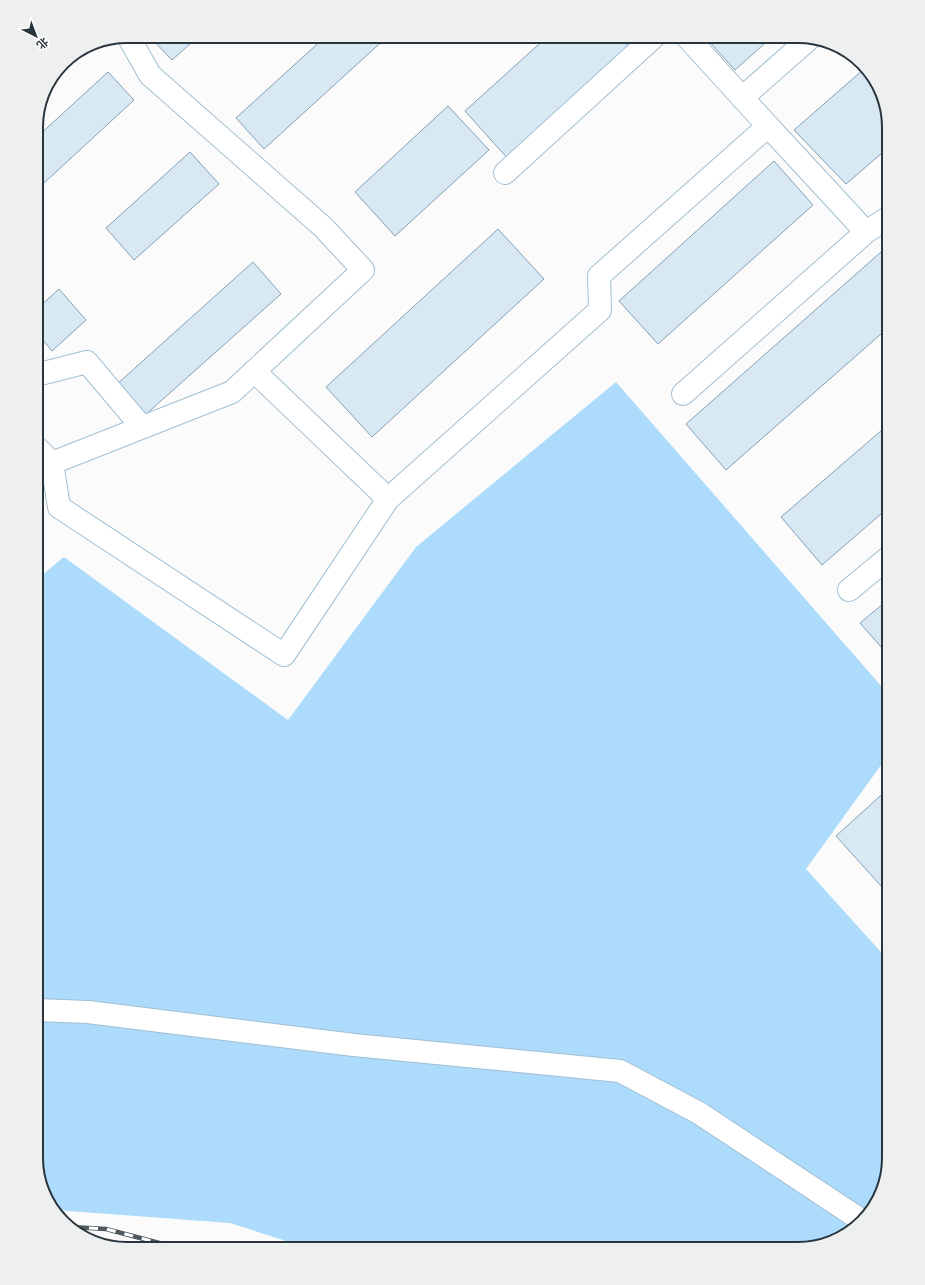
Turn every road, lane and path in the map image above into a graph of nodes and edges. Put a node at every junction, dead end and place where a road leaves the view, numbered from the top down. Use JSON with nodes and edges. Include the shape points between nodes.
{"nodes":[{"id":1,"x":132,"y":43,"type":"edge"},
{"id":2,"x":648,"y":43,"type":"edge"},
{"id":3,"x":692,"y":43,"type":"edge"},
{"id":4,"x":804,"y":43,"type":"edge"},
{"id":5,"x":742,"y":98,"type":"junction"},
{"id":6,"x":768,"y":126,"type":"junction"},
{"id":7,"x":505,"y":173,"type":"dead end"},
{"id":8,"x":882,"y":222,"type":"edge"},
{"id":9,"x":866,"y":232,"type":"junction"},
{"id":10,"x":254,"y":371,"type":"junction"},
{"id":11,"x":43,"y":372,"type":"edge"},
{"id":12,"x":683,"y":394,"type":"dead end"},
{"id":13,"x":142,"y":427,"type":"junction"},
{"id":14,"x":43,"y":455,"type":"edge"},
{"id":15,"x":52,"y":463,"type":"junction"},
{"id":16,"x":43,"y":471,"type":"edge"},
{"id":17,"x":388,"y":499,"type":"junction"},
{"id":18,"x":882,"y":563,"type":"edge"},
{"id":19,"x":849,"y":590,"type":"dead end"},
{"id":20,"x":43,"y":1010,"type":"edge"},
{"id":21,"x":857,"y":1217,"type":"edge"}],
"edges":[{"from":1,"to":10,"type":"street","via":[[150,75],[323,227],[363,270]]},
{"from":2,"to":7,"type":"street"},
{"from":3,"to":5,"type":"street"},
{"from":4,"to":5,"type":"street"},
{"from":5,"to":6,"type":"street"},
{"from":6,"to":9,"type":"street"},
{"from":6,"to":17,"type":"street","via":[[598,276],[600,310]]},
{"from":8,"to":9,"type":"street"},
{"from":9,"to":12,"type":"street"},
{"from":10,"to":13,"type":"street","via":[[232,392]]},
{"from":10,"to":17,"type":"street"},
{"from":11,"to":13,"type":"street","via":[[87,362]]},
{"from":13,"to":15,"type":"street"},
{"from":14,"to":15,"type":"street"},
{"from":15,"to":16,"type":"street"},
{"from":15,"to":17,"type":"street","via":[[59,507],[284,655]]},
{"from":18,"to":19,"type":"street"},
{"from":20,"to":21,"type":"street","via":[[88,1012],[354,1045],[620,1071],[699,1113]]}]}
